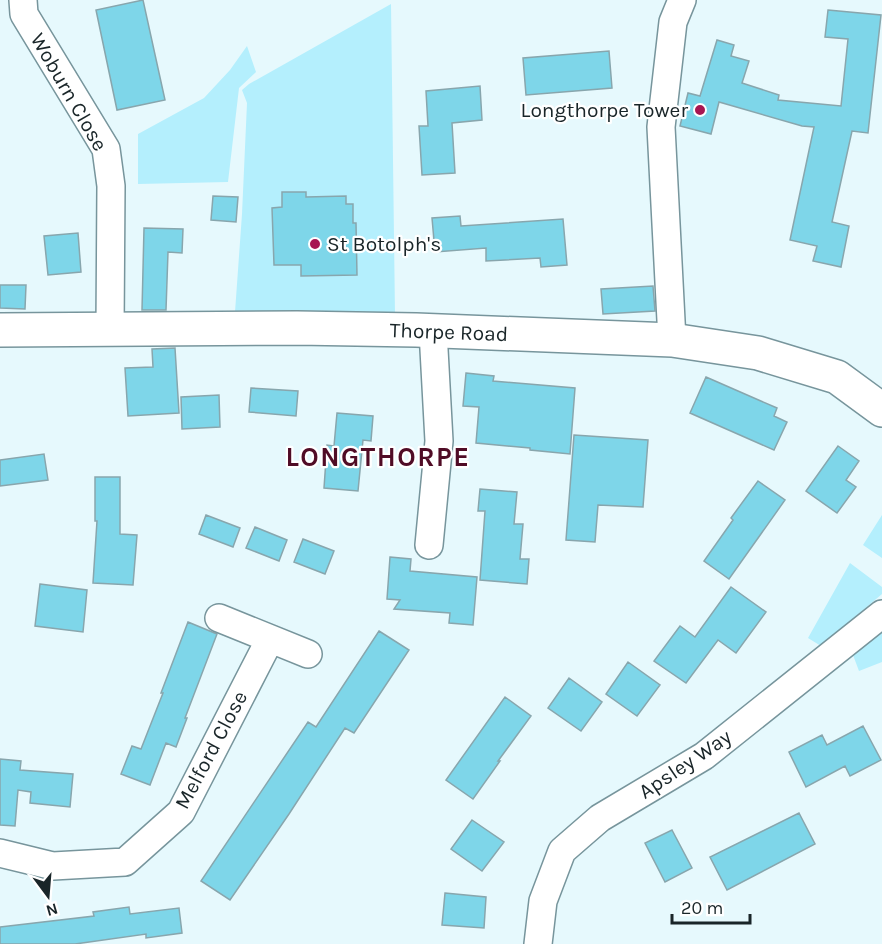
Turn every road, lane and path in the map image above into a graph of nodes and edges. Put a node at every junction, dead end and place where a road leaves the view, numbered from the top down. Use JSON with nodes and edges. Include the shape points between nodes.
{"nodes":[{"id":1,"x":23,"y":0,"type":"edge"},
{"id":2,"x":682,"y":0,"type":"edge"},
{"id":3,"x":110,"y":329,"type":"junction"},
{"id":4,"x":0,"y":330,"type":"edge"},
{"id":5,"x":433,"y":331,"type":"junction"},
{"id":6,"x":672,"y":340,"type":"junction"},
{"id":7,"x":882,"y":410,"type":"edge"},
{"id":8,"x":429,"y":545,"type":"dead end"},
{"id":9,"x":882,"y":614,"type":"edge"},
{"id":10,"x":219,"y":618,"type":"dead end"},
{"id":11,"x":270,"y":639,"type":"junction"},
{"id":12,"x":308,"y":654,"type":"dead end"},
{"id":13,"x":0,"y":853,"type":"edge"},
{"id":14,"x":538,"y":944,"type":"edge"}],
"edges":[{"from":1,"to":3,"type":"street","name":"Woburn Close","via":[[24,14],[106,149],[111,186]]},
{"from":2,"to":6,"type":"street","via":[[673,22],[661,127]]},
{"from":3,"to":4,"type":"street","name":"Thorpe Road"},
{"from":3,"to":5,"type":"street","name":"Thorpe Road"},
{"from":5,"to":6,"type":"street","name":"Thorpe Road"},
{"from":5,"to":8,"type":"street","via":[[439,441]]},
{"from":6,"to":7,"type":"street","name":"Thorpe Road","via":[[758,353],[837,377]]},
{"from":9,"to":14,"type":"street","name":"Apsley Way","via":[[704,756],[600,818],[562,851],[543,901]]},
{"from":10,"to":11,"type":"street"},
{"from":11,"to":12,"type":"street"},
{"from":11,"to":13,"type":"street","name":"Melford Close","via":[[181,812],[125,862],[53,866]]}]}
